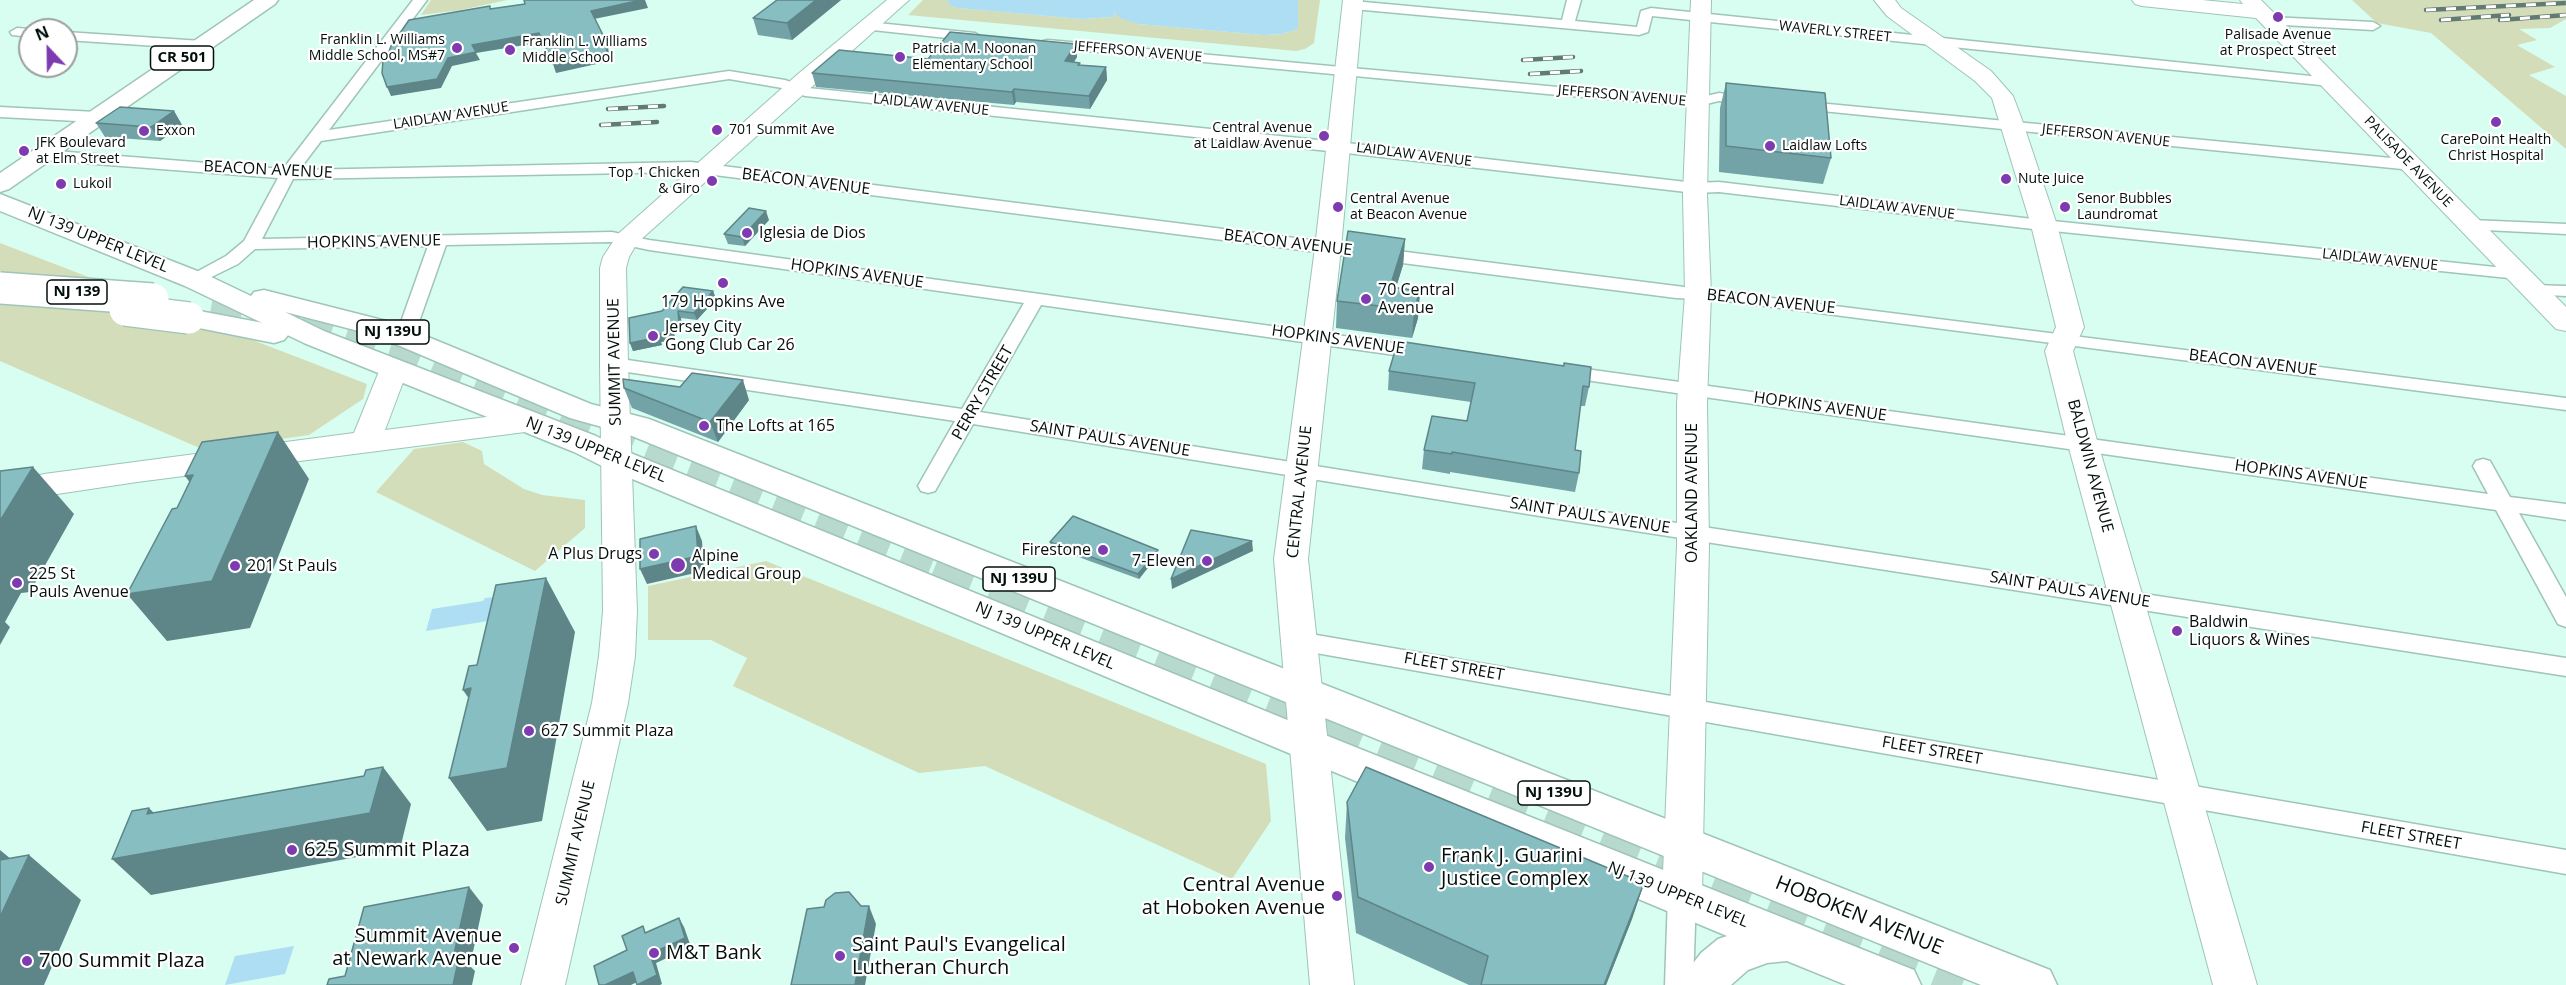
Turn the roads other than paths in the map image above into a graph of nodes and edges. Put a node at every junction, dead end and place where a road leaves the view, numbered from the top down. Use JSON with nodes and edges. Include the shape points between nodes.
{"nodes":[{"id":1,"x":268,"y":0,"type":"edge"},
{"id":2,"x":420,"y":0,"type":"edge"},
{"id":3,"x":898,"y":0,"type":"edge"},
{"id":4,"x":1574,"y":0,"type":"edge"},
{"id":5,"x":1884,"y":0,"type":"edge"},
{"id":6,"x":2142,"y":0,"type":"edge"},
{"id":7,"x":1353,"y":2,"type":"edge"},
{"id":8,"x":1701,"y":9,"type":"edge"},
{"id":9,"x":2261,"y":11,"type":"edge"},
{"id":10,"x":1567,"y":25,"type":"junction"},
{"id":11,"x":868,"y":26,"type":"junction"},
{"id":12,"x":2373,"y":26,"type":"dead end"},
{"id":13,"x":78,"y":37,"type":"edge"},
{"id":14,"x":986,"y":38,"type":"edge"},
{"id":15,"x":1034,"y":42,"type":"edge"},
{"id":16,"x":1937,"y":43,"type":"junction"},
{"id":17,"x":202,"y":45,"type":"junction"},
{"id":18,"x":1346,"y":72,"type":"junction"},
{"id":19,"x":2330,"y":82,"type":"junction"},
{"id":20,"x":795,"y":89,"type":"junction"},
{"id":21,"x":1698,"y":102,"type":"junction"},
{"id":22,"x":0,"y":112,"type":"edge"},
{"id":23,"x":96,"y":117,"type":"junction"},
{"id":24,"x":2012,"y":127,"type":"junction"},
{"id":25,"x":314,"y":137,"type":"junction"},
{"id":26,"x":1338,"y":147,"type":"junction"},
{"id":27,"x":43,"y":155,"type":"junction"},
{"id":28,"x":2412,"y":165,"type":"junction"},
{"id":29,"x":705,"y":169,"type":"junction"},
{"id":30,"x":289,"y":172,"type":"junction"},
{"id":31,"x":0,"y":184,"type":"edge"},
{"id":32,"x":1695,"y":188,"type":"junction"},
{"id":33,"x":0,"y":202,"type":"edge"},
{"id":34,"x":2044,"y":225,"type":"junction"},
{"id":35,"x":2470,"y":225,"type":"junction"},
{"id":36,"x":2566,"y":230,"type":"edge"},
{"id":37,"x":627,"y":239,"type":"junction"},
{"id":38,"x":439,"y":240,"type":"junction"},
{"id":39,"x":251,"y":244,"type":"junction"},
{"id":40,"x":1328,"y":248,"type":"junction"},
{"id":41,"x":195,"y":280,"type":"junction"},
{"id":42,"x":0,"y":288,"type":"edge"},
{"id":43,"x":2546,"y":293,"type":"edge"},
{"id":44,"x":1698,"y":294,"type":"junction"},
{"id":45,"x":0,"y":297,"type":"edge"},
{"id":46,"x":1035,"y":299,"type":"junction"},
{"id":47,"x":0,"y":302,"type":"edge"},
{"id":48,"x":108,"y":308,"type":"junction"},
{"id":49,"x":200,"y":313,"type":"junction"},
{"id":50,"x":2566,"y":323,"type":"edge"},
{"id":51,"x":274,"y":334,"type":"dead end"},
{"id":52,"x":405,"y":336,"type":"junction"},
{"id":53,"x":1316,"y":337,"type":"junction"},
{"id":54,"x":2064,"y":338,"type":"junction"},
{"id":55,"x":1440,"y":355,"type":"edge"},
{"id":56,"x":614,"y":364,"type":"junction"},
{"id":57,"x":394,"y":369,"type":"junction"},
{"id":58,"x":1545,"y":369,"type":"edge"},
{"id":59,"x":1693,"y":390,"type":"junction"},
{"id":60,"x":2566,"y":404,"type":"edge"},
{"id":61,"x":969,"y":417,"type":"junction"},
{"id":62,"x":615,"y":418,"type":"junction"},
{"id":63,"x":525,"y":422,"type":"junction"},
{"id":64,"x":365,"y":443,"type":"junction"},
{"id":65,"x":2083,"y":443,"type":"junction"},
{"id":66,"x":617,"y":460,"type":"junction"},
{"id":67,"x":2483,"y":466,"type":"dead end"},
{"id":68,"x":1301,"y":470,"type":"junction"},
{"id":69,"x":928,"y":486,"type":"dead end"},
{"id":70,"x":0,"y":496,"type":"edge"},
{"id":71,"x":2505,"y":504,"type":"junction"},
{"id":72,"x":2566,"y":512,"type":"edge"},
{"id":73,"x":1693,"y":532,"type":"junction"},
{"id":74,"x":2127,"y":599,"type":"junction"},
{"id":75,"x":2566,"y":618,"type":"edge"},
{"id":76,"x":1299,"y":641,"type":"junction"},
{"id":77,"x":2566,"y":667,"type":"edge"},
{"id":78,"x":1304,"y":691,"type":"junction"},
{"id":79,"x":1688,"y":708,"type":"junction"},
{"id":80,"x":1308,"y":744,"type":"junction"},
{"id":81,"x":2183,"y":796,"type":"junction"},
{"id":82,"x":1684,"y":846,"type":"junction"},
{"id":83,"x":2566,"y":862,"type":"edge"},
{"id":84,"x":1682,"y":896,"type":"junction"},
{"id":85,"x":1788,"y":940,"type":"junction"},
{"id":86,"x":543,"y":985,"type":"edge"},
{"id":87,"x":1332,"y":985,"type":"edge"},
{"id":88,"x":1680,"y":985,"type":"edge"},
{"id":89,"x":1704,"y":985,"type":"edge"},
{"id":90,"x":1898,"y":985,"type":"edge"},
{"id":91,"x":2034,"y":985,"type":"edge"},
{"id":92,"x":2235,"y":985,"type":"edge"}],
"edges":[{"from":1,"to":17,"type":"main road","number":"CR 501"},
{"from":2,"to":25,"type":"street"},
{"from":3,"to":11,"type":"street","name":"SUMMIT AVENUE"},
{"from":4,"to":10,"type":"street"},
{"from":5,"to":16,"type":"street","name":"BALDWIN AVENUE","via":[[1894,12]]},
{"from":6,"to":9,"type":"street"},
{"from":7,"to":10,"type":"street","name":"WAVERLY STREET"},
{"from":7,"to":18,"type":"street","name":"CENTRAL AVENUE"},
{"from":8,"to":10,"type":"street","name":"WAVERLY STREET","via":[[1651,12],[1646,14],[1639,31]]},
{"from":8,"to":16,"type":"street","name":"WAVERLY STREET"},
{"from":8,"to":21,"type":"street","name":"OAKLAND AVENUE"},
{"from":9,"to":12,"type":"street"},
{"from":9,"to":19,"type":"street","name":"PALISADE AVENUE"},
{"from":11,"to":14,"type":"street"},
{"from":11,"to":20,"type":"street","name":"SUMMIT AVENUE"},
{"from":13,"to":17,"type":"street"},
{"from":15,"to":18,"type":"street","name":"JEFFERSON AVENUE"},
{"from":16,"to":19,"type":"street","name":"WAVERLY STREET"},
{"from":16,"to":24,"type":"street","name":"BALDWIN AVENUE","via":[[1983,76],[2002,96]]},
{"from":17,"to":23,"type":"main road","number":"CR 501"},
{"from":18,"to":21,"type":"street","name":"JEFFERSON AVENUE"},
{"from":18,"to":26,"type":"street","name":"CENTRAL AVENUE"},
{"from":19,"to":28,"type":"street","name":"PALISADE AVENUE"},
{"from":20,"to":25,"type":"street","name":"LAIDLAW AVENUE","via":[[729,75]]},
{"from":20,"to":26,"type":"street","name":"LAIDLAW AVENUE"},
{"from":20,"to":29,"type":"street","name":"SUMMIT AVENUE"},
{"from":21,"to":24,"type":"street","name":"JEFFERSON AVENUE","via":[[1719,97]]},
{"from":21,"to":32,"type":"street","name":"OAKLAND AVENUE"},
{"from":22,"to":23,"type":"street"},
{"from":23,"to":27,"type":"main road","number":"CR 501"},
{"from":24,"to":28,"type":"street","name":"JEFFERSON AVENUE"},
{"from":24,"to":34,"type":"street","name":"BALDWIN AVENUE"},
{"from":25,"to":30,"type":"street"},
{"from":26,"to":32,"type":"street","name":"LAIDLAW AVENUE"},
{"from":26,"to":40,"type":"street","name":"CENTRAL AVENUE"},
{"from":27,"to":30,"type":"street","name":"BEACON AVENUE"},
{"from":27,"to":31,"type":"main road","number":"CR 501"},
{"from":28,"to":35,"type":"street","name":"PALISADE AVENUE"},
{"from":29,"to":30,"type":"street","name":"BEACON AVENUE","via":[[305,175]]},
{"from":29,"to":37,"type":"street","name":"SUMMIT AVENUE"},
{"from":29,"to":40,"type":"street","name":"BEACON AVENUE"},
{"from":30,"to":39,"type":"street"},
{"from":32,"to":34,"type":"street","name":"LAIDLAW AVENUE","via":[[1719,187]]},
{"from":32,"to":44,"type":"street","name":"OAKLAND AVENUE"},
{"from":33,"to":41,"type":"main road","name":"NJ 139 UPPER LEVEL","number":"NJ 139U"},
{"from":34,"to":43,"type":"street","name":"LAIDLAW AVENUE"},
{"from":34,"to":54,"type":"street","name":"BALDWIN AVENUE","via":[[2070,327]]},
{"from":35,"to":36,"type":"street"},
{"from":35,"to":43,"type":"street","name":"PALISADE AVENUE"},
{"from":37,"to":38,"type":"street","name":"HOPKINS AVENUE","via":[[599,236]]},
{"from":37,"to":46,"type":"street","name":"HOPKINS AVENUE"},
{"from":37,"to":56,"type":"street","name":"SUMMIT AVENUE","via":[[613,268]]},
{"from":38,"to":39,"type":"street","name":"HOPKINS AVENUE"},
{"from":38,"to":52,"type":"street"},
{"from":39,"to":41,"type":"street","via":[[232,260]]},
{"from":40,"to":44,"type":"street","name":"BEACON AVENUE"},
{"from":40,"to":53,"type":"street","name":"CENTRAL AVENUE"},
{"from":41,"to":52,"type":"main road","name":"NJ 139 UPPER LEVEL","number":"NJ 139U"},
{"from":41,"to":57,"type":"main road","name":"NJ 139 UPPER LEVEL","number":"NJ 139U","via":[[279,322]]},
{"from":42,"to":49,"type":"main road","number":"NJ 139","bridge":true,"via":[[153,299]]},
{"from":43,"to":50,"type":"street","name":"PALISADE AVENUE"},
{"from":44,"to":54,"type":"street","name":"BEACON AVENUE"},
{"from":44,"to":59,"type":"street","name":"OAKLAND AVENUE"},
{"from":45,"to":48,"type":"main road","via":[[92,303]]},
{"from":46,"to":53,"type":"street","name":"HOPKINS AVENUE"},
{"from":46,"to":61,"type":"street","name":"PERRY STREET"},
{"from":47,"to":48,"type":"main road","number":"NJ 139"},
{"from":48,"to":49,"type":"main road","number":"NJ 139","bridge":true},
{"from":49,"to":51,"type":"main road","number":"NJ 139"},
{"from":52,"to":62,"type":"main road","name":"NJ 139 UPPER LEVEL","number":"NJ 139U","via":[[581,411]]},
{"from":53,"to":55,"type":"street","name":"HOPKINS AVENUE"},
{"from":53,"to":68,"type":"street","name":"CENTRAL AVENUE"},
{"from":54,"to":60,"type":"street","name":"BEACON AVENUE"},
{"from":54,"to":65,"type":"street","name":"BALDWIN AVENUE","via":[[2059,351]]},
{"from":56,"to":61,"type":"street","name":"SAINT PAULS AVENUE"},
{"from":56,"to":62,"type":"street","name":"SUMMIT AVENUE"},
{"from":57,"to":63,"type":"main road","name":"NJ 139 UPPER LEVEL","number":"NJ 139U"},
{"from":57,"to":64,"type":"street"},
{"from":58,"to":59,"type":"street","name":"HOPKINS AVENUE"},
{"from":59,"to":65,"type":"street","name":"HOPKINS AVENUE"},
{"from":59,"to":73,"type":"street","name":"OAKLAND AVENUE"},
{"from":61,"to":68,"type":"street","name":"SAINT PAULS AVENUE"},
{"from":61,"to":69,"type":"street","name":"PERRY STREET"},
{"from":62,"to":66,"type":"street","name":"SUMMIT AVENUE"},
{"from":62,"to":78,"type":"main road","name":"NJ 139 UPPER LEVEL","number":"NJ 139U"},
{"from":63,"to":64,"type":"street"},
{"from":63,"to":66,"type":"main road","name":"NJ 139 UPPER LEVEL","number":"NJ 139U"},
{"from":64,"to":70,"type":"street","via":[[93,477]]},
{"from":65,"to":71,"type":"street","name":"HOPKINS AVENUE"},
{"from":65,"to":74,"type":"street","name":"BALDWIN AVENUE"},
{"from":66,"to":80,"type":"main road","name":"NJ 139 UPPER LEVEL","number":"NJ 139U"},
{"from":66,"to":86,"type":"street","name":"SUMMIT AVENUE","via":[[617,656]]},
{"from":67,"to":71,"type":"street"},
{"from":68,"to":73,"type":"street","name":"SAINT PAULS AVENUE"},
{"from":68,"to":76,"type":"street","name":"CENTRAL AVENUE","via":[[1291,560]]},
{"from":71,"to":72,"type":"street","name":"HOPKINS AVENUE"},
{"from":71,"to":75,"type":"street"},
{"from":73,"to":74,"type":"street","name":"SAINT PAULS AVENUE"},
{"from":73,"to":79,"type":"street","name":"OAKLAND AVENUE"},
{"from":74,"to":77,"type":"street","name":"SAINT PAULS AVENUE"},
{"from":74,"to":81,"type":"street","name":"BALDWIN AVENUE"},
{"from":76,"to":78,"type":"street","name":"CENTRAL AVENUE"},
{"from":76,"to":79,"type":"street","name":"FLEET STREET"},
{"from":78,"to":80,"type":"street","name":"CENTRAL AVENUE"},
{"from":78,"to":82,"type":"main road","name":"NJ 139 UPPER LEVEL","number":"NJ 139U"},
{"from":79,"to":81,"type":"street","name":"FLEET STREET"},
{"from":79,"to":82,"type":"street","name":"OAKLAND AVENUE"},
{"from":80,"to":84,"type":"main road","name":"NJ 139 UPPER LEVEL","number":"NJ 139U"},
{"from":80,"to":87,"type":"street","name":"CENTRAL AVENUE"},
{"from":81,"to":83,"type":"street","name":"FLEET STREET"},
{"from":81,"to":92,"type":"street","name":"BALDWIN AVENUE"},
{"from":82,"to":84,"type":"street","name":"OAKLAND AVENUE"},
{"from":82,"to":91,"type":"main road","name":"HOBOKEN AVENUE","number":"NJ 139U"},
{"from":84,"to":85,"type":"main road","name":"NJ 139 UPPER LEVEL","number":"NJ 139U"},
{"from":84,"to":88,"type":"street","name":"OAKLAND AVENUE"},
{"from":85,"to":89,"type":"main road","via":[[1734,954]]},
{"from":85,"to":90,"type":"main road","name":"NJ 139 UPPER LEVEL","number":"NJ 139U"}]}
